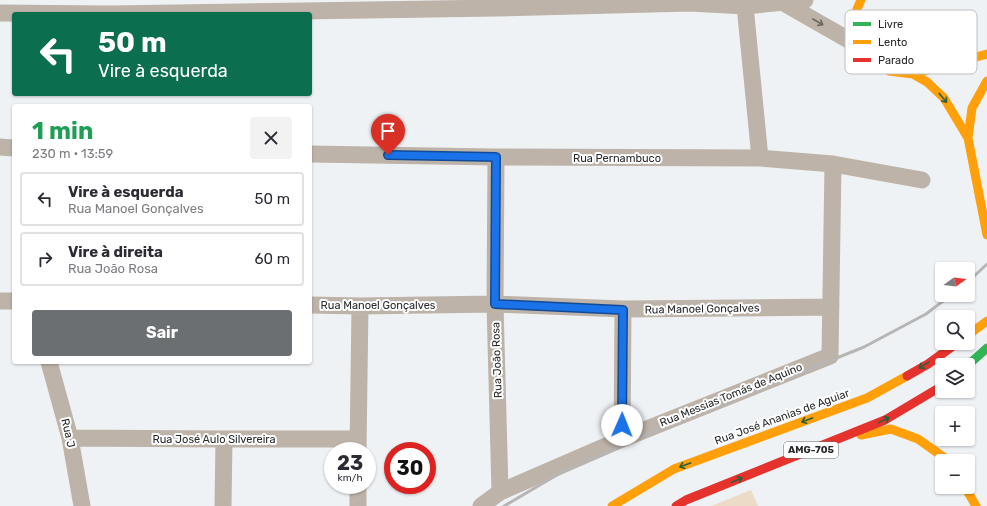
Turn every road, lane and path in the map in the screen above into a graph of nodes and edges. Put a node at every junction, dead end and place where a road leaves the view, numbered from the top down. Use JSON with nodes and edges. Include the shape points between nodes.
{"nodes":[{"id":1,"x":6,"y":0,"type":"edge"},
{"id":2,"x":99,"y":0,"type":"edge"},
{"id":3,"x":805,"y":0,"type":"edge"},
{"id":4,"x":861,"y":0,"type":"edge"},
{"id":5,"x":689,"y":1,"type":"edge"},
{"id":6,"x":784,"y":2,"type":"junction"},
{"id":7,"x":494,"y":4,"type":"edge"},
{"id":8,"x":0,"y":5,"type":"edge"},
{"id":9,"x":294,"y":5,"type":"edge"},
{"id":10,"x":745,"y":6,"type":"junction"},
{"id":11,"x":857,"y":10,"type":"edge"},
{"id":12,"x":108,"y":12,"type":"edge"},
{"id":13,"x":151,"y":12,"type":"edge"},
{"id":14,"x":0,"y":13,"type":"edge"},
{"id":15,"x":12,"y":13,"type":"edge"},
{"id":16,"x":845,"y":38,"type":"edge"},
{"id":17,"x":987,"y":54,"type":"edge"},
{"id":18,"x":977,"y":57,"type":"edge"},
{"id":19,"x":912,"y":74,"type":"edge"},
{"id":20,"x":987,"y":81,"type":"edge"},
{"id":21,"x":968,"y":138,"type":"junction"},
{"id":22,"x":0,"y":147,"type":"edge"},
{"id":23,"x":12,"y":148,"type":"edge"},
{"id":24,"x":312,"y":154,"type":"edge"},
{"id":25,"x":496,"y":157,"type":"junction"},
{"id":26,"x":760,"y":158,"type":"junction"},
{"id":27,"x":833,"y":164,"type":"junction"},
{"id":28,"x":922,"y":180,"type":"dead end"},
{"id":29,"x":987,"y":235,"type":"edge"},
{"id":30,"x":0,"y":301,"type":"edge"},
{"id":31,"x":12,"y":301,"type":"edge"},
{"id":32,"x":495,"y":304,"type":"junction"},
{"id":33,"x":312,"y":305,"type":"edge"},
{"id":34,"x":360,"y":306,"type":"junction"},
{"id":35,"x":831,"y":307,"type":"junction"},
{"id":36,"x":623,"y":310,"type":"junction"},
{"id":37,"x":987,"y":322,"type":"edge"},
{"id":38,"x":975,"y":330,"type":"edge"},
{"id":39,"x":987,"y":348,"type":"edge"},
{"id":40,"x":947,"y":350,"type":"edge"},
{"id":41,"x":975,"y":359,"type":"edge"},
{"id":42,"x":50,"y":364,"type":"edge"},
{"id":43,"x":935,"y":390,"type":"edge"},
{"id":44,"x":70,"y":438,"type":"junction"},
{"id":45,"x":224,"y":439,"type":"junction"},
{"id":46,"x":622,"y":439,"type":"junction"},
{"id":47,"x":838,"y":439,"type":"junction"},
{"id":48,"x":358,"y":442,"type":"edge"},
{"id":49,"x":324,"y":443,"type":"edge"},
{"id":50,"x":939,"y":454,"type":"edge"},
{"id":51,"x":500,"y":492,"type":"junction"},
{"id":52,"x":358,"y":494,"type":"edge"},
{"id":53,"x":969,"y":494,"type":"edge"},
{"id":54,"x":82,"y":506,"type":"edge"},
{"id":55,"x":223,"y":506,"type":"edge"},
{"id":56,"x":358,"y":506,"type":"edge"},
{"id":57,"x":481,"y":506,"type":"edge"},
{"id":58,"x":612,"y":506,"type":"edge"},
{"id":59,"x":676,"y":506,"type":"edge"},
{"id":60,"x":976,"y":506,"type":"edge"}],
"edges":[{"from":1,"to":8,"type":"street"},
{"from":2,"to":12,"type":"street"},
{"from":3,"to":6,"type":"street"},
{"from":4,"to":11,"type":"main road"},
{"from":5,"to":7,"type":"street"},
{"from":5,"to":10,"type":"street"},
{"from":6,"to":10,"type":"street"},
{"from":6,"to":16,"type":"street","one_way":true},
{"from":7,"to":9,"type":"street"},
{"from":9,"to":13,"type":"street"},
{"from":10,"to":26,"type":"street"},
{"from":14,"to":15,"type":"street"},
{"from":17,"to":18,"type":"main road"},
{"from":19,"to":21,"type":"main road","one_way":true,"via":[[927,82],[944,98]]},
{"from":20,"to":21,"type":"main road","via":[[972,108]]},
{"from":21,"to":29,"type":"main road"},
{"from":22,"to":23,"type":"street"},
{"from":24,"to":25,"type":"street","name":"Rua Pernambuco"},
{"from":25,"to":26,"type":"street","name":"Rua Pernambuco"},
{"from":25,"to":32,"type":"street","name":"Rua João Rosa"},
{"from":26,"to":27,"type":"street","name":"Rua Pernambuco"},
{"from":27,"to":28,"type":"street","name":"Rua Pernambuco"},
{"from":27,"to":35,"type":"street"},
{"from":30,"to":31,"type":"street"},
{"from":32,"to":34,"type":"street","name":"Rua Manoel Gonçalves"},
{"from":32,"to":36,"type":"street","name":"Rua Manoel Gonçalves"},
{"from":32,"to":51,"type":"street","name":"Rua João Rosa"},
{"from":33,"to":34,"type":"street","name":"Rua Manoel Gonçalves"},
{"from":34,"to":48,"type":"street"},
{"from":35,"to":36,"type":"street","name":"Rua Manoel Gonçalves"},
{"from":35,"to":46,"type":"street","name":"Rua Messias Tomás de Aquino","via":[[830,356]]},
{"from":36,"to":46,"type":"street"},
{"from":37,"to":38,"type":"main road"},
{"from":39,"to":41,"type":"main road"},
{"from":40,"to":58,"type":"main road","name":"Rua José Ananias de Aguiar","one_way":true,"via":[[928,364],[867,398],[674,469]]},
{"from":42,"to":44,"type":"street","name":"Rua J"},
{"from":47,"to":43,"type":"main road","number":"AMG-705","one_way":true,"via":[[885,420]]},
{"from":44,"to":45,"type":"street","name":"Rua José Aulo Silvereira"},
{"from":44,"to":54,"type":"street","name":"Rua J"},
{"from":45,"to":49,"type":"street","name":"Rua José Aulo Silvereira"},
{"from":45,"to":55,"type":"street"},
{"from":46,"to":51,"type":"street","name":"Rua Messias Tomás de Aquino"},
{"from":47,"to":50,"type":"main road","via":[[891,429],[918,439]]},
{"from":59,"to":47,"type":"main road","number":"AMG-705","one_way":true},
{"from":51,"to":57,"type":"street","name":"Rua Messias Tomás de Aquino"},
{"from":52,"to":56,"type":"street"},
{"from":53,"to":60,"type":"main road"}]}
